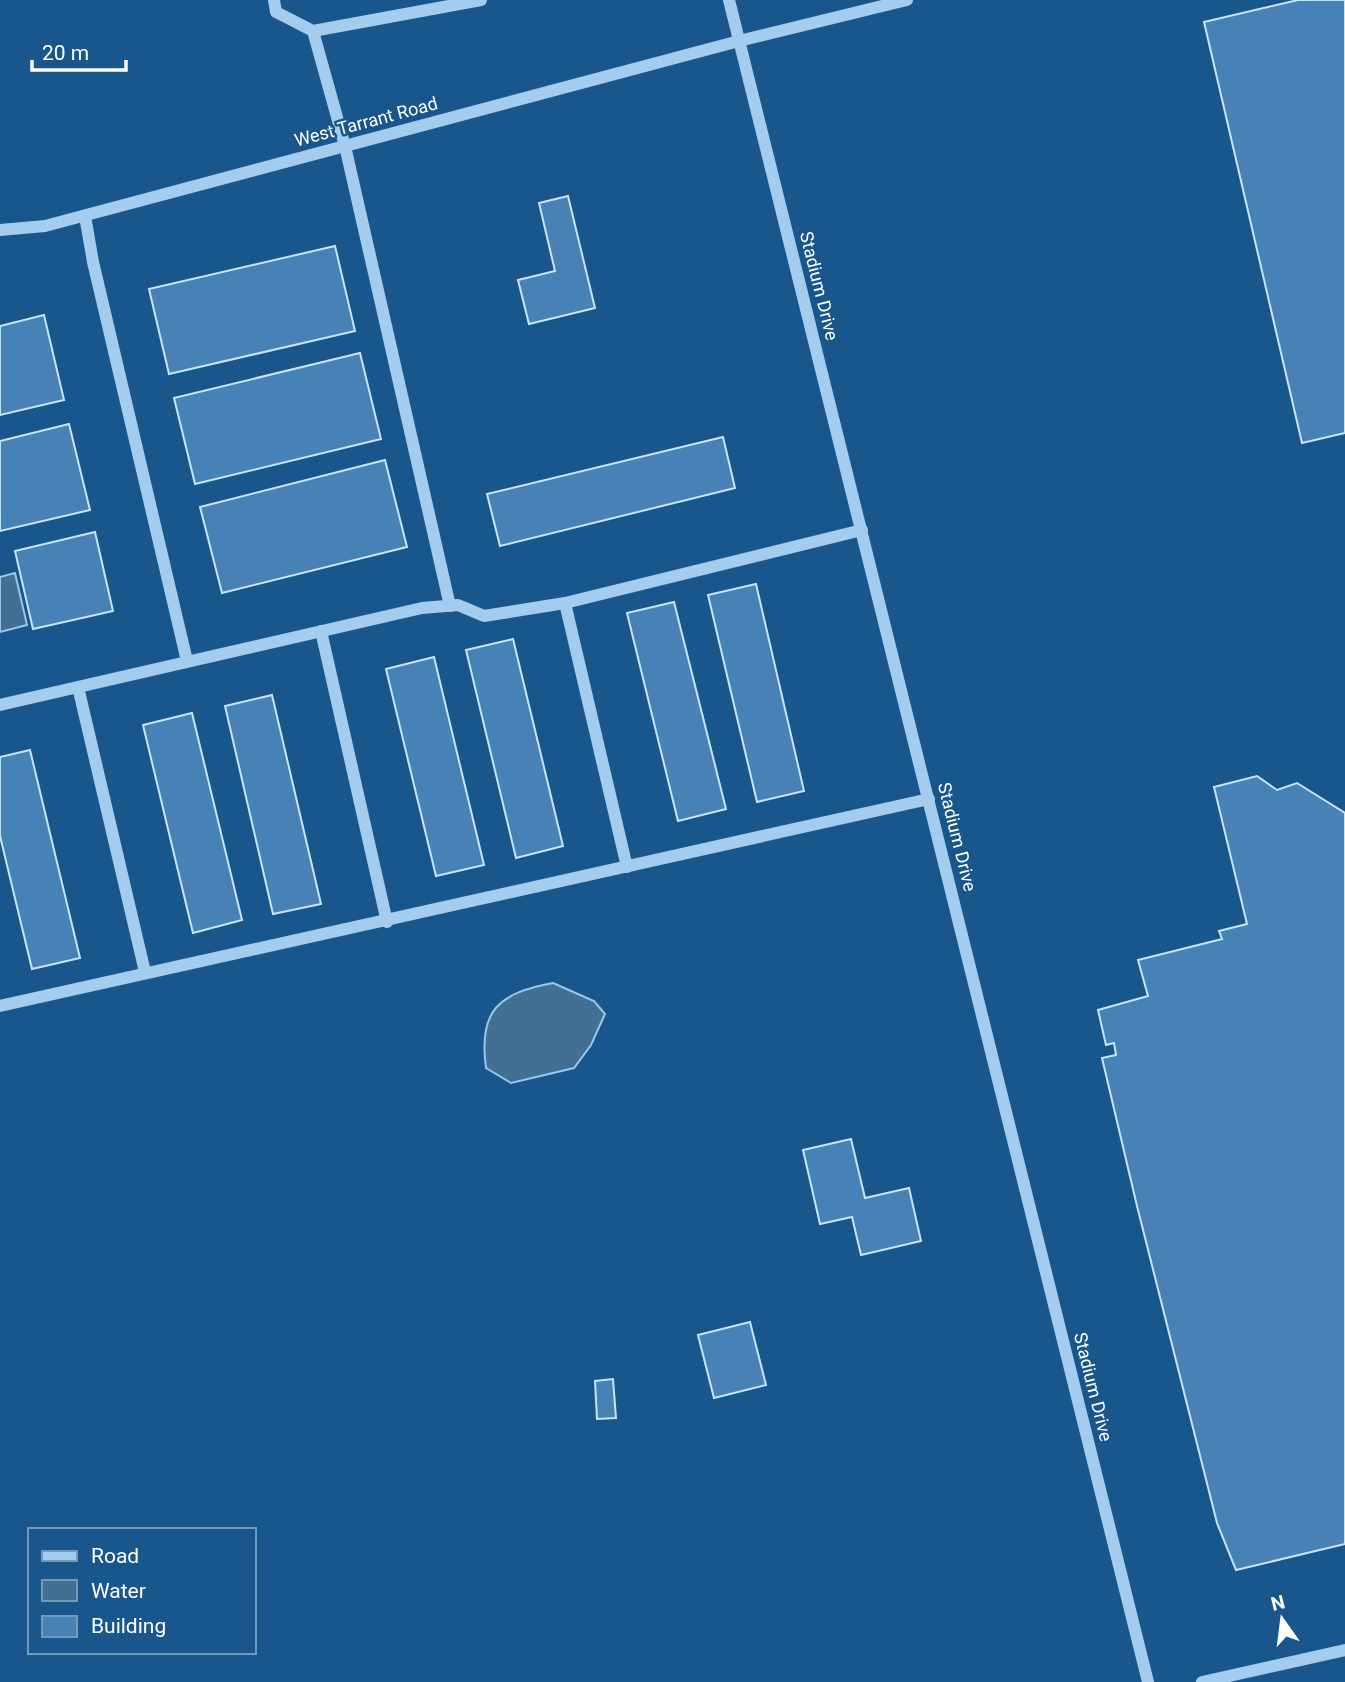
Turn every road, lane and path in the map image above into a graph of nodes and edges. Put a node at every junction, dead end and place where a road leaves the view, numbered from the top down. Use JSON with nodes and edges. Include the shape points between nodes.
{"nodes":[{"id":1,"x":274,"y":0,"type":"edge"},
{"id":2,"x":481,"y":0,"type":"edge"},
{"id":3,"x":729,"y":0,"type":"edge"},
{"id":4,"x":907,"y":0,"type":"edge"},
{"id":5,"x":313,"y":31,"type":"junction"},
{"id":6,"x":739,"y":41,"type":"junction"},
{"id":7,"x":345,"y":146,"type":"junction"},
{"id":8,"x":85,"y":216,"type":"junction"},
{"id":9,"x":0,"y":230,"type":"edge"},
{"id":10,"x":862,"y":530,"type":"junction"},
{"id":11,"x":565,"y":603,"type":"junction"},
{"id":12,"x":450,"y":606,"type":"junction"},
{"id":13,"x":321,"y":631,"type":"junction"},
{"id":14,"x":187,"y":661,"type":"junction"},
{"id":15,"x":78,"y":687,"type":"junction"},
{"id":16,"x":0,"y":705,"type":"edge"},
{"id":17,"x":929,"y":799,"type":"junction"},
{"id":18,"x":627,"y":867,"type":"junction"},
{"id":19,"x":387,"y":922,"type":"junction"},
{"id":20,"x":145,"y":972,"type":"junction"},
{"id":21,"x":0,"y":1006,"type":"edge"},
{"id":22,"x":1345,"y":1650,"type":"edge"},
{"id":23,"x":1148,"y":1682,"type":"edge"},
{"id":24,"x":1202,"y":1682,"type":"edge"}],
"edges":[{"from":1,"to":5,"type":"street","via":[[276,12]]},
{"from":2,"to":5,"type":"street"},
{"from":3,"to":6,"type":"street","name":"Stadium Drive"},
{"from":4,"to":6,"type":"street","name":"West Tarrant Road"},
{"from":5,"to":7,"type":"street"},
{"from":6,"to":7,"type":"street","name":"West Tarrant Road"},
{"from":6,"to":10,"type":"street","name":"Stadium Drive"},
{"from":7,"to":8,"type":"street","name":"West Tarrant Road"},
{"from":7,"to":12,"type":"street"},
{"from":8,"to":9,"type":"street","name":"West Tarrant Road"},
{"from":8,"to":14,"type":"street"},
{"from":10,"to":11,"type":"street"},
{"from":10,"to":17,"type":"street","name":"Stadium Drive"},
{"from":11,"to":12,"type":"street","via":[[484,616]]},
{"from":11,"to":18,"type":"street"},
{"from":12,"to":13,"type":"street"},
{"from":13,"to":14,"type":"street"},
{"from":13,"to":19,"type":"street"},
{"from":14,"to":15,"type":"street"},
{"from":15,"to":16,"type":"street"},
{"from":15,"to":20,"type":"street"},
{"from":17,"to":18,"type":"street"},
{"from":17,"to":23,"type":"street","name":"Stadium Drive"},
{"from":18,"to":19,"type":"street"},
{"from":19,"to":20,"type":"street"},
{"from":20,"to":21,"type":"street"},
{"from":22,"to":24,"type":"street"}]}
